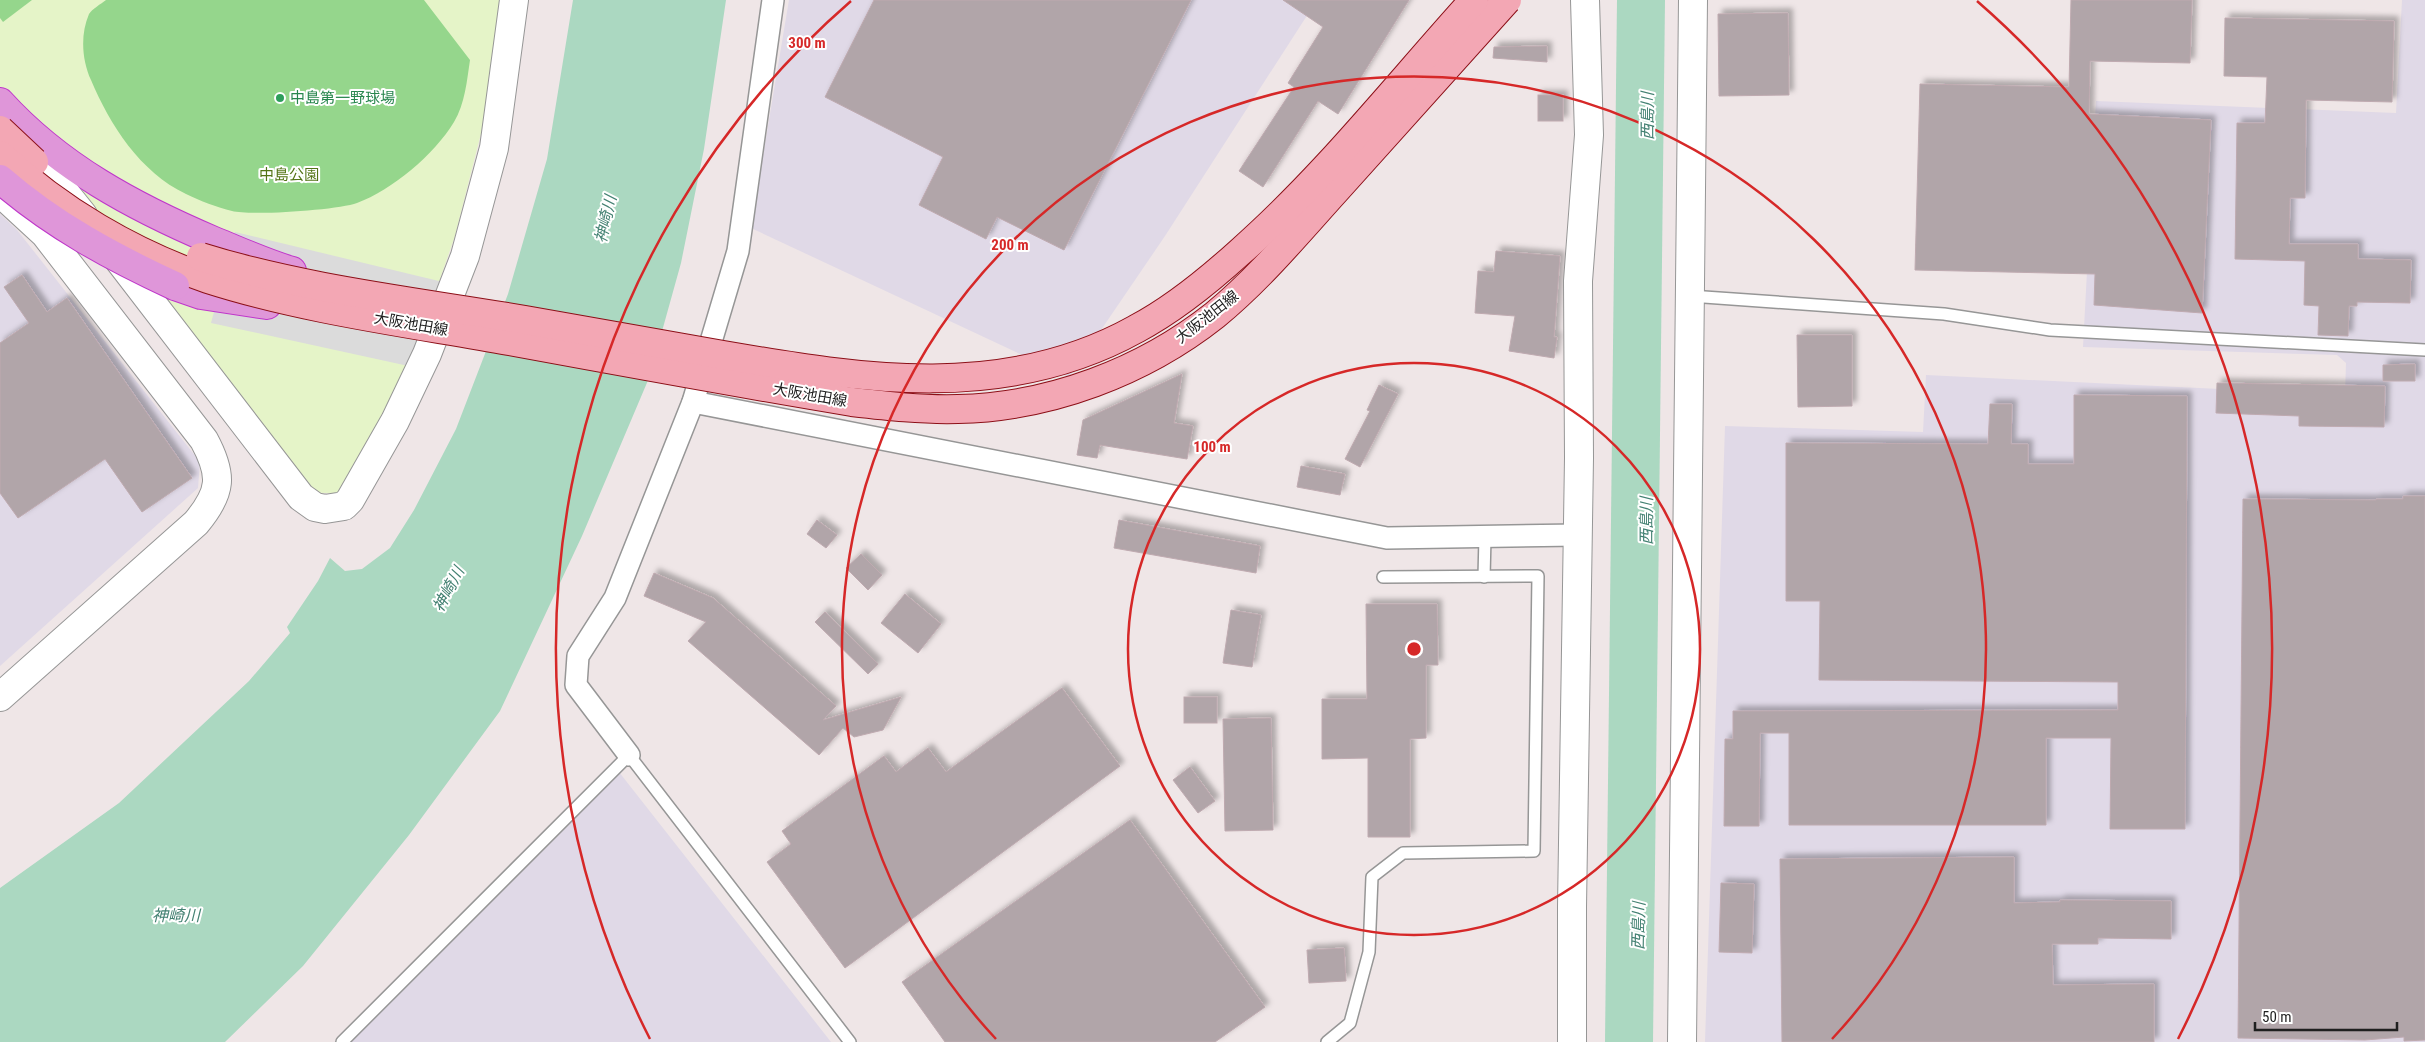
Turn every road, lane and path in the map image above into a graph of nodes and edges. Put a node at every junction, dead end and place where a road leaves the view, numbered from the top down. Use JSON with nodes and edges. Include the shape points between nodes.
{"nodes":[{"id":1,"x":514,"y":0,"type":"edge"},
{"id":2,"x":773,"y":0,"type":"edge"},
{"id":3,"x":1474,"y":0,"type":"edge"},
{"id":4,"x":1506,"y":0,"type":"edge"},
{"id":5,"x":1585,"y":0,"type":"edge"},
{"id":6,"x":1694,"y":0,"type":"edge"},
{"id":7,"x":0,"y":102,"type":"edge"},
{"id":8,"x":0,"y":111,"type":"edge"},
{"id":9,"x":0,"y":130,"type":"edge"},
{"id":10,"x":0,"y":155,"type":"edge"},
{"id":11,"x":0,"y":179,"type":"edge"},
{"id":12,"x":0,"y":192,"type":"edge"},
{"id":13,"x":388,"y":296,"type":"junction"},
{"id":14,"x":1690,"y":296,"type":"junction"},
{"id":15,"x":368,"y":316,"type":"junction"},
{"id":16,"x":2425,"y":350,"type":"edge"},
{"id":17,"x":693,"y":402,"type":"junction"},
{"id":18,"x":1578,"y":535,"type":"junction"},
{"id":19,"x":1485,"y":537,"type":"junction"},
{"id":20,"x":1484,"y":576,"type":"junction"},
{"id":21,"x":1383,"y":577,"type":"dead end"},
{"id":22,"x":0,"y":697,"type":"edge"},
{"id":23,"x":629,"y":755,"type":"junction"},
{"id":24,"x":342,"y":1042,"type":"edge"},
{"id":25,"x":850,"y":1042,"type":"edge"},
{"id":26,"x":1327,"y":1042,"type":"edge"},
{"id":27,"x":1572,"y":1042,"type":"edge"},
{"id":28,"x":1682,"y":1042,"type":"edge"}],
"edges":[{"from":1,"to":8,"type":"street","via":[[494,148],[465,256],[427,354],[395,421],[356,492],[344,506],[335,509],[315,507],[301,497]]},
{"from":2,"to":17,"type":"street","via":[[738,251]]},
{"from":3,"to":13,"type":"main road","name":"大阪池田線","bridge":true,"via":[[1316,178],[1223,268],[1138,329],[1079,355],[1049,364],[1016,372],[955,378],[870,377],[822,372]]},
{"from":4,"to":15,"type":"main road","name":"大阪池田線","bridge":true,"via":[[1237,296],[1161,352],[1099,381],[1065,392],[993,407],[888,406],[815,396]]},
{"from":5,"to":18,"type":"street","via":[[1589,135],[1578,281]]},
{"from":6,"to":14,"type":"street"},
{"from":7,"to":13,"type":"highway","bridge":true,"via":[[62,158],[118,196],[286,269]]},
{"from":9,"to":13,"type":"main road","name":"大阪池田線","bridge":true,"via":[[47,173],[83,199],[164,242],[254,272]]},
{"from":10,"to":15,"type":"main road","name":"大阪池田線","bridge":true,"via":[[75,213],[146,253],[206,278],[246,290]]},
{"from":11,"to":15,"type":"highway","bridge":true,"via":[[78,237],[175,286],[223,299]]},
{"from":12,"to":22,"type":"street","via":[[45,234],[65,259],[204,440],[214,458],[218,475],[216,492],[196,523]]},
{"from":14,"to":16,"type":"lane","via":[[1944,314],[2050,330]]},
{"from":14,"to":28,"type":"street"},
{"from":17,"to":19,"type":"street","via":[[1387,538]]},
{"from":17,"to":23,"type":"street","via":[[615,598],[578,656],[576,685]]},
{"from":18,"to":19,"type":"street"},
{"from":18,"to":27,"type":"street"},
{"from":19,"to":20,"type":"lane"},
{"from":20,"to":21,"type":"lane"},
{"from":20,"to":26,"type":"lane","via":[[1538,576],[1534,850],[1403,853],[1372,877],[1370,952],[1350,1023]]},
{"from":23,"to":24,"type":"lane"},
{"from":23,"to":25,"type":"lane"}]}
